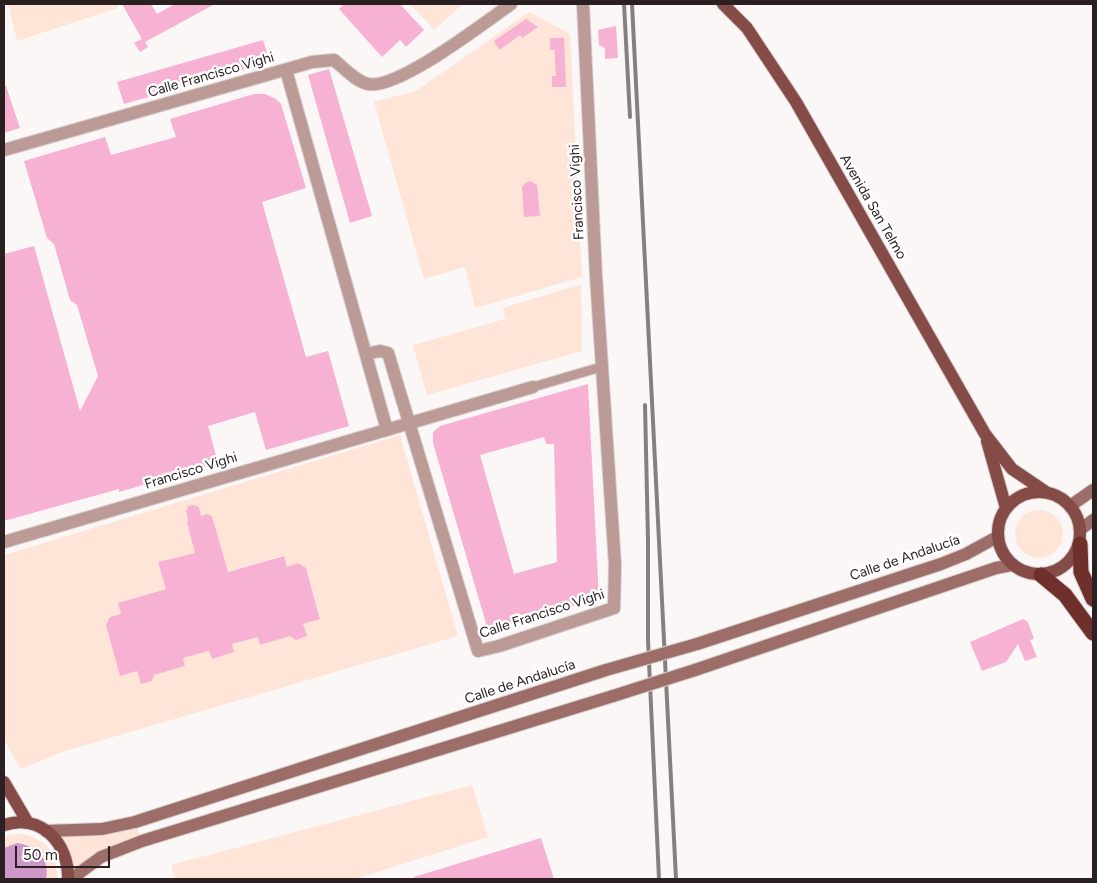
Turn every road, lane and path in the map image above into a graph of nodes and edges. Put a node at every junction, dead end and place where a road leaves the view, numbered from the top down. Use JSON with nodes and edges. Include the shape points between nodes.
{"nodes":[{"id":1,"x":511,"y":4,"type":"edge"},
{"id":2,"x":724,"y":4,"type":"edge"},
{"id":3,"x":581,"y":7,"type":"edge"},
{"id":4,"x":286,"y":70,"type":"junction"},
{"id":5,"x":4,"y":150,"type":"edge"},
{"id":6,"x":366,"y":354,"type":"junction"},
{"id":7,"x":601,"y":367,"type":"junction"},
{"id":8,"x":533,"y":387,"type":"joint"},
{"id":9,"x":410,"y":422,"type":"junction"},
{"id":10,"x":387,"y":430,"type":"junction"},
{"id":11,"x":985,"y":434,"type":"junction"},
{"id":12,"x":1093,"y":490,"type":"edge"},
{"id":13,"x":1046,"y":492,"type":"junction"},
{"id":14,"x":1070,"y":506,"type":"junction"},
{"id":15,"x":1006,"y":508,"type":"junction"},
{"id":16,"x":1093,"y":520,"type":"edge"},
{"id":17,"x":1080,"y":536,"type":"junction"},
{"id":18,"x":998,"y":537,"type":"junction"},
{"id":19,"x":4,"y":542,"type":"edge"},
{"id":20,"x":1012,"y":565,"type":"junction"},
{"id":21,"x":1041,"y":575,"type":"junction"},
{"id":22,"x":1093,"y":600,"type":"edge"},
{"id":23,"x":1093,"y":633,"type":"edge"},
{"id":24,"x":1093,"y":637,"type":"edge"},
{"id":25,"x":4,"y":782,"type":"edge"},
{"id":26,"x":28,"y":823,"type":"junction"},
{"id":27,"x":4,"y":825,"type":"edge"},
{"id":28,"x":46,"y":831,"type":"junction"},
{"id":29,"x":69,"y":879,"type":"edge"}],
"edges":[{"from":1,"to":4,"type":"street","via":[[408,74],[378,84],[357,79],[334,60],[312,62]]},
{"from":2,"to":11,"type":"main road","name":"Avenida San Telmo","via":[[747,28],[796,102]]},
{"from":3,"to":7,"type":"street","name":"Francisco Vighi"},
{"from":4,"to":5,"type":"street","name":"Calle Francisco Vighi"},
{"from":4,"to":6,"type":"street","name":"Calle Francisco Vighi"},
{"from":6,"to":9,"type":"street","name":"Calle Francisco Vighi","via":[[380,351],[388,354]]},
{"from":6,"to":10,"type":"street","name":"Calle Francisco Vighi"},
{"from":7,"to":8,"type":"street"},
{"from":7,"to":9,"type":"street","name":"Calle Francisco Vighi","via":[[615,565],[614,608],[499,646],[478,651]]},
{"from":8,"to":9,"type":"street"},
{"from":9,"to":10,"type":"street"},
{"from":10,"to":19,"type":"street","name":"Francisco Vighi"},
{"from":11,"to":13,"type":"main road","name":"Avenida San Telmo","via":[[1012,469]]},
{"from":11,"to":15,"type":"main road","name":"Avenida San Telmo"},
{"from":12,"to":14,"type":"main road"},
{"from":13,"to":14,"type":"main road","via":[[1059,496]]},
{"from":13,"to":15,"type":"main road","via":[[1024,494]]},
{"from":14,"to":17,"type":"main road","via":[[1077,516]]},
{"from":15,"to":18,"type":"main road","via":[[998,527]]},
{"from":16,"to":17,"type":"main road"},
{"from":17,"to":21,"type":"main road","via":[[1074,556],[1065,566]]},
{"from":17,"to":22,"type":"highway","via":[[1081,572]]},
{"from":18,"to":20,"type":"main road","via":[[1005,557]]},
{"from":18,"to":28,"type":"main road","name":"Calle de Andalucía","bridge":true,"via":[[941,564],[135,822],[102,829]]},
{"from":20,"to":21,"type":"main road","via":[[1027,573]]},
{"from":20,"to":29,"type":"main road","bridge":true,"via":[[613,696],[142,841],[101,857]]},
{"from":21,"to":23,"type":"highway","via":[[1066,595]]},
{"from":23,"to":24,"type":"highway"},
{"from":25,"to":26,"type":"main road"},
{"from":26,"to":27,"type":"main road"},
{"from":26,"to":28,"type":"main road"},
{"from":28,"to":29,"type":"main road","via":[[57,840],[64,853]]}]}
